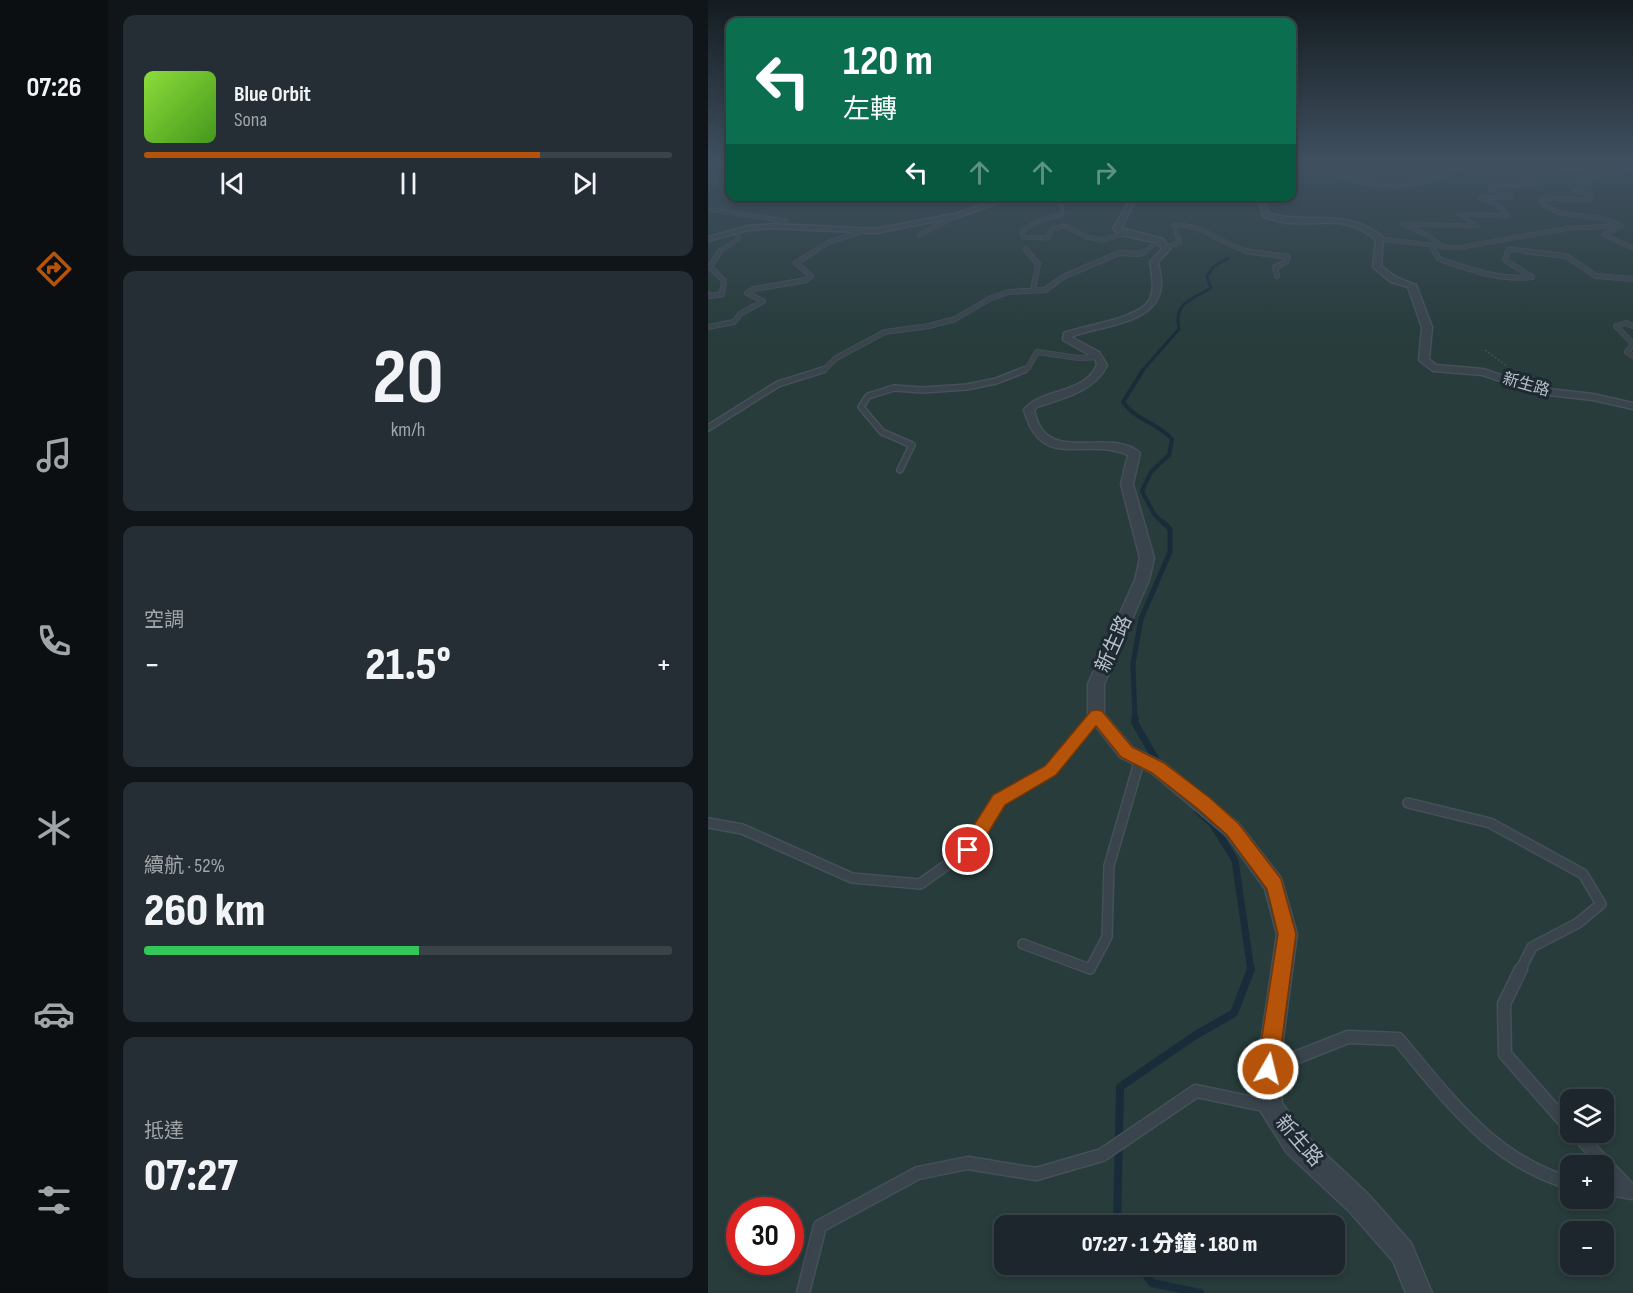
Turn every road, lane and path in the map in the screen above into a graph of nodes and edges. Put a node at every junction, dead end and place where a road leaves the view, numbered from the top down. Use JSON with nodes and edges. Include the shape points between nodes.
{"nodes":[{"id":1,"x":766,"y":219,"type":"edge"},
{"id":2,"x":936,"y":219,"type":"edge"},
{"id":3,"x":952,"y":219,"type":"edge"},
{"id":4,"x":1045,"y":219,"type":"edge"},
{"id":5,"x":1123,"y":219,"type":"edge"},
{"id":6,"x":1281,"y":219,"type":"edge"},
{"id":7,"x":1334,"y":219,"type":"edge"},
{"id":8,"x":1344,"y":219,"type":"edge"},
{"id":9,"x":1467,"y":219,"type":"edge"},
{"id":10,"x":1605,"y":219,"type":"edge"},
{"id":11,"x":1622,"y":226,"type":"junction"},
{"id":12,"x":779,"y":227,"type":"junction"},
{"id":13,"x":738,"y":232,"type":"junction"},
{"id":14,"x":861,"y":232,"type":"junction"},
{"id":15,"x":1125,"y":233,"type":"junction"},
{"id":16,"x":919,"y":236,"type":"dead end"},
{"id":17,"x":1380,"y":239,"type":"junction"},
{"id":18,"x":708,"y":240,"type":"edge"},
{"id":19,"x":1163,"y":244,"type":"junction"},
{"id":20,"x":1431,"y":246,"type":"junction"},
{"id":21,"x":1443,"y":247,"type":"junction"},
{"id":22,"x":1633,"y":248,"type":"edge"},
{"id":23,"x":1025,"y":249,"type":"dead end"},
{"id":24,"x":1277,"y":276,"type":"dead end"},
{"id":25,"x":1633,"y":279,"type":"edge"},
{"id":26,"x":1033,"y":291,"type":"junction"},
{"id":27,"x":708,"y":294,"type":"edge"},
{"id":28,"x":1633,"y":326,"type":"edge"},
{"id":29,"x":708,"y":327,"type":"edge"},
{"id":30,"x":1633,"y":344,"type":"edge"},
{"id":31,"x":1633,"y":356,"type":"edge"},
{"id":32,"x":1100,"y":357,"type":"junction"},
{"id":33,"x":1633,"y":406,"type":"edge"},
{"id":34,"x":708,"y":428,"type":"edge"},
{"id":35,"x":900,"y":470,"type":"dead end"},
{"id":36,"x":1096,"y":716,"type":"junction"},
{"id":37,"x":1140,"y":759,"type":"junction"},
{"id":38,"x":1408,"y":803,"type":"dead end"},
{"id":39,"x":708,"y":823,"type":"edge"},
{"id":40,"x":1023,"y":944,"type":"dead end"},
{"id":41,"x":1268,"y":1069,"type":"junction"},
{"id":42,"x":1270,"y":1107,"type":"junction"},
{"id":43,"x":1560,"y":1118,"type":"edge"},
{"id":44,"x":1585,"y":1143,"type":"edge"},
{"id":45,"x":1560,"y":1181,"type":"edge"},
{"id":46,"x":1614,"y":1190,"type":"edge"},
{"id":47,"x":1633,"y":1193,"type":"edge"},
{"id":48,"x":802,"y":1293,"type":"edge"},
{"id":49,"x":1419,"y":1293,"type":"edge"}],
"edges":[{"from":1,"to":12,"type":"lane","via":[[785,221]]},
{"from":2,"to":14,"type":"street"},
{"from":3,"to":16,"type":"lane"},
{"from":4,"to":15,"type":"lane","via":[[1022,231],[1023,237],[1048,238],[1052,229],[1065,226],[1075,233],[1103,240],[1117,239]]},
{"from":5,"to":15,"type":"street","via":[[1117,229]]},
{"from":6,"to":7,"type":"street"},
{"from":8,"to":17,"type":"street","via":[[1370,229]]},
{"from":9,"to":21,"type":"lane","via":[[1477,226],[1403,224]]},
{"from":10,"to":11,"type":"lane"},
{"from":11,"to":21,"type":"lane","via":[[1570,228],[1457,248]]},
{"from":11,"to":22,"type":"lane","via":[[1604,235]]},
{"from":12,"to":13,"type":"street"},
{"from":12,"to":14,"type":"street"},
{"from":13,"to":18,"type":"street"},
{"from":13,"to":27,"type":"lane","via":[[738,239],[720,251],[710,267],[724,281],[722,294]]},
{"from":14,"to":29,"type":"lane","via":[[829,242],[796,263],[811,276],[806,280],[754,289],[747,293],[763,301],[734,322]]},
{"from":15,"to":19,"type":"street"},
{"from":17,"to":20,"type":"lane"},
{"from":17,"to":33,"type":"street","name":"新生路","via":[[1377,267],[1394,280],[1412,285],[1427,327],[1425,360],[1433,368],[1483,372],[1539,391]]},
{"from":19,"to":24,"type":"lane","via":[[1180,243],[1174,225],[1196,225],[1246,251],[1288,257],[1275,267]]},
{"from":19,"to":26,"type":"lane","via":[[1140,254],[1119,253],[1063,277],[1045,290]]},
{"from":19,"to":32,"type":"street","via":[[1166,249],[1155,262],[1159,288],[1149,309],[1067,335],[1073,344]]},
{"from":20,"to":21,"type":"lane"},
{"from":20,"to":25,"type":"lane","via":[[1439,259],[1500,277],[1532,277],[1505,260],[1509,249],[1566,256],[1596,276]]},
{"from":23,"to":26,"type":"lane","via":[[1038,264]]},
{"from":26,"to":34,"type":"lane","via":[[991,298],[946,322],[885,332],[836,358],[825,369],[778,384]]},
{"from":28,"to":30,"type":"lane","via":[[1616,326]]},
{"from":30,"to":31,"type":"lane","via":[[1627,352]]},
{"from":32,"to":35,"type":"lane","via":[[1037,352],[1028,368],[996,381],[967,387],[894,388],[868,396],[861,407],[882,432],[912,445]]},
{"from":32,"to":36,"type":"street","name":"新生路","via":[[1101,371],[1085,386],[1033,405],[1029,411],[1030,424],[1039,435],[1059,446],[1114,446],[1134,453],[1127,484],[1148,558],[1096,684]]},
{"from":36,"to":37,"type":"street","name":"新生路","via":[[1126,752]]},
{"from":36,"to":39,"type":"lane","via":[[1051,770],[999,800],[968,850],[920,884],[852,878],[742,829]]},
{"from":37,"to":40,"type":"lane","via":[[1109,866],[1107,937],[1090,969]]},
{"from":37,"to":41,"type":"street","name":"新生路","via":[[1158,768],[1233,830],[1275,885],[1287,934]]},
{"from":38,"to":43,"type":"lane","via":[[1490,823],[1582,874],[1601,904],[1578,923],[1532,947],[1504,1004],[1505,1054]]},
{"from":41,"to":42,"type":"street","name":"新生路"},
{"from":41,"to":45,"type":"lane","via":[[1348,1037],[1398,1039],[1491,1144],[1551,1180]]},
{"from":42,"to":48,"type":"lane","via":[[1196,1091],[1102,1155],[1036,1174],[968,1163],[918,1173],[820,1226]]},
{"from":42,"to":49,"type":"street","name":"新生路","via":[[1296,1144],[1359,1203],[1402,1252]]},
{"from":44,"to":47,"type":"lane"},
{"from":46,"to":47,"type":"lane"}]}
